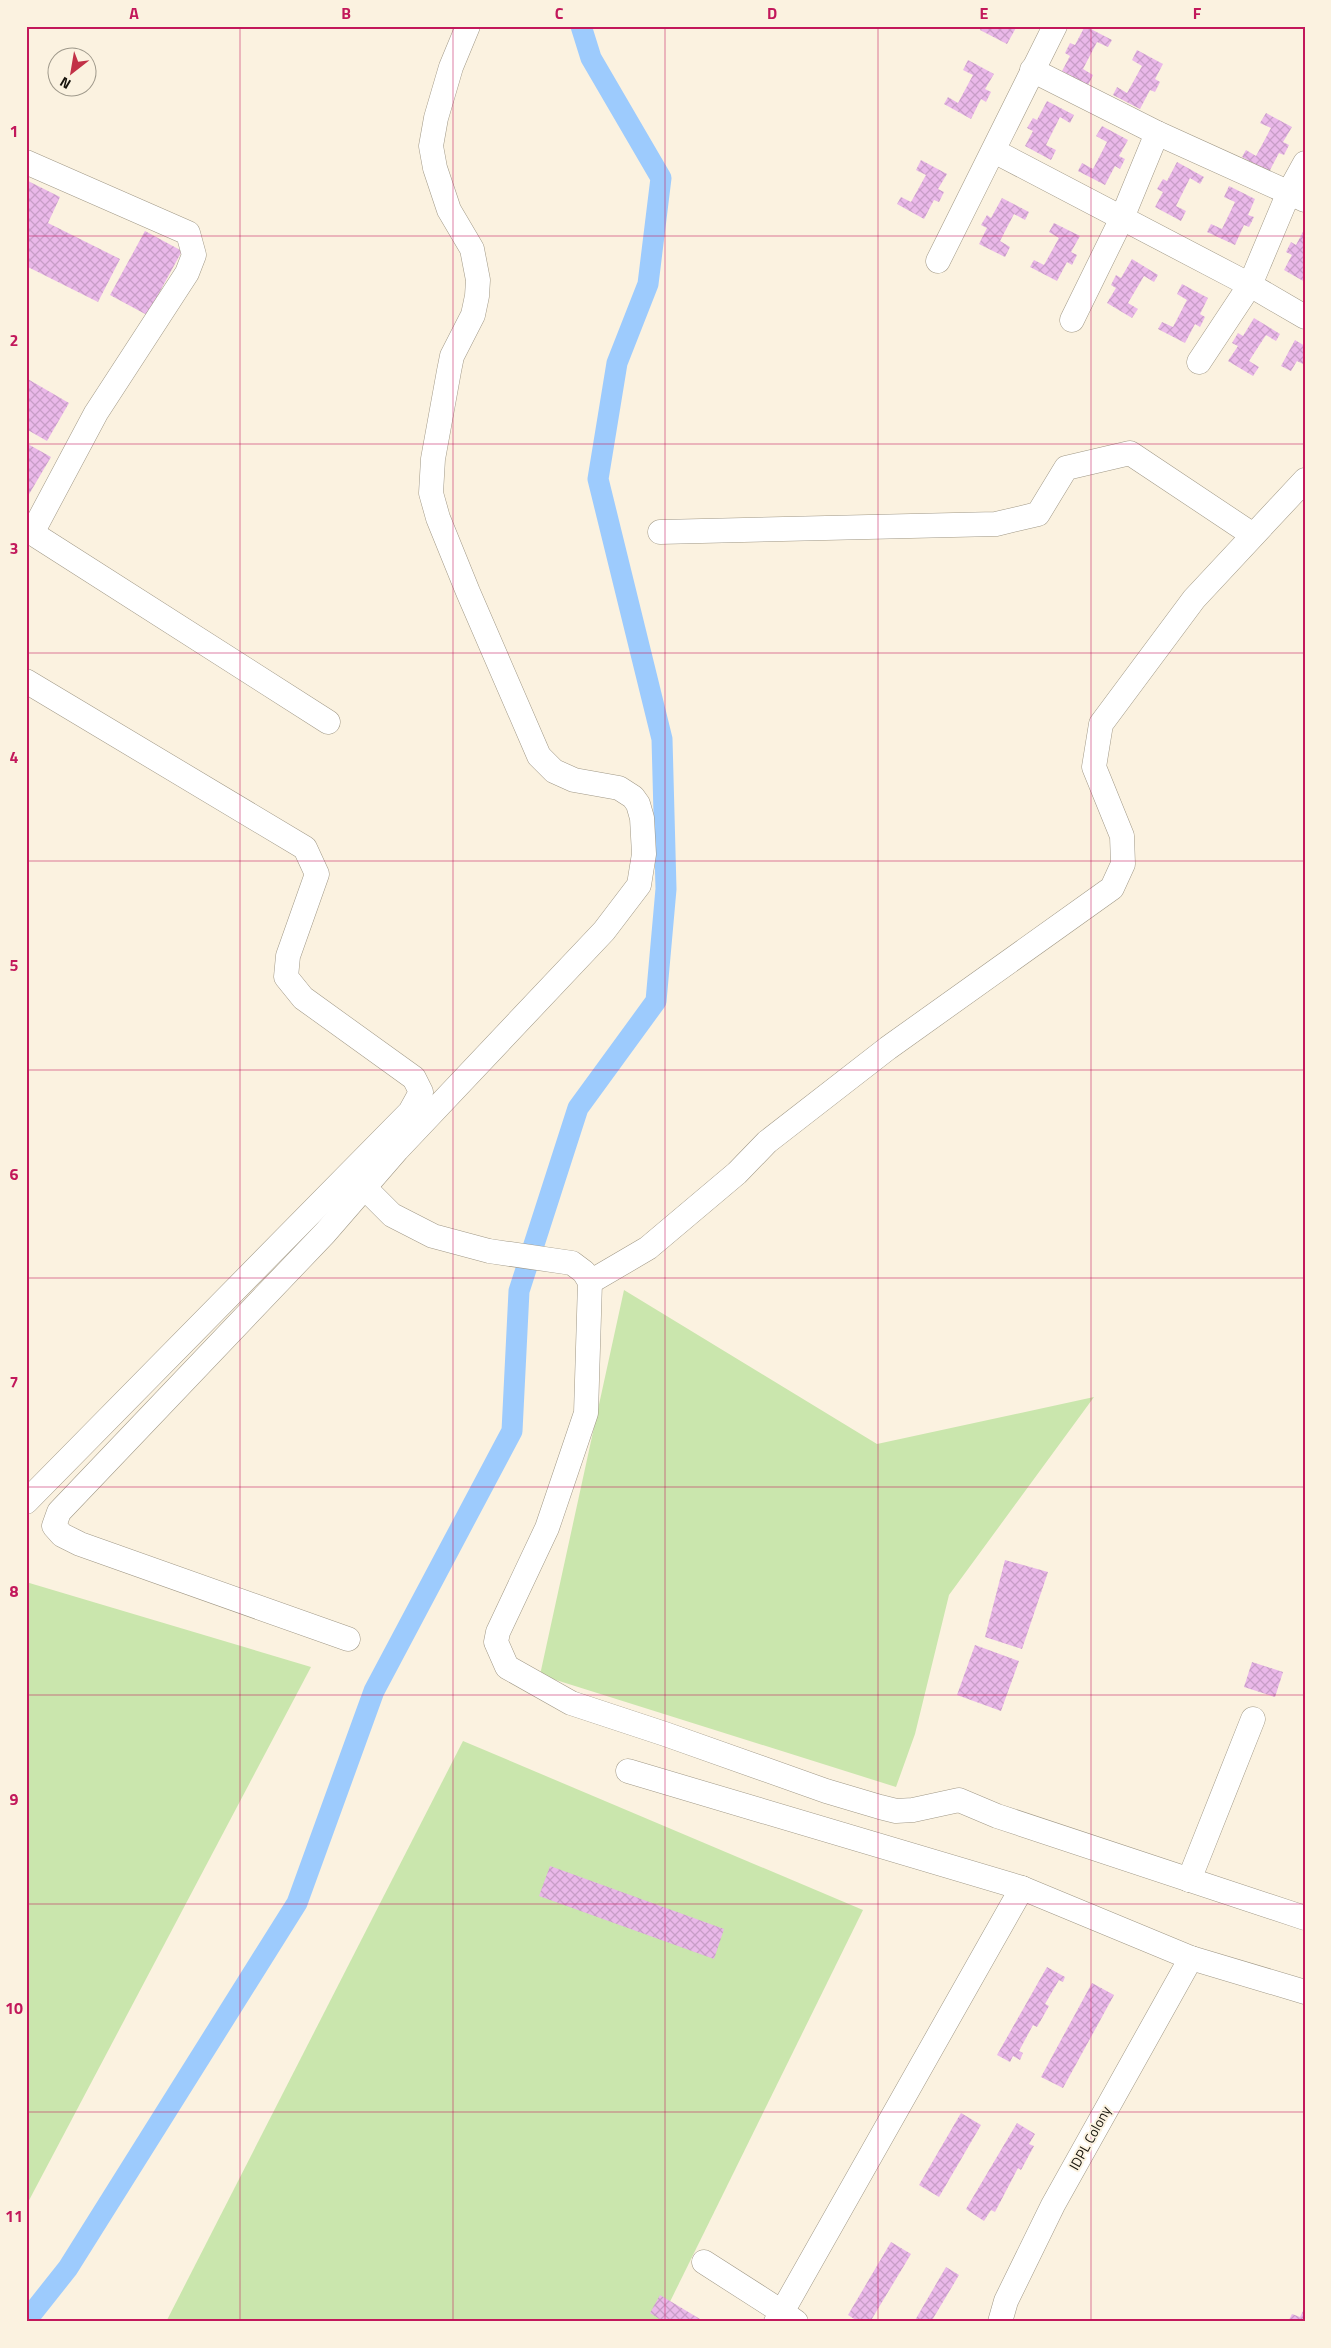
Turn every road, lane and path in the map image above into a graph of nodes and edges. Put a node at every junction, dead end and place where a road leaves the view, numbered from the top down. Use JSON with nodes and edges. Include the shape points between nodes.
{"nodes":[{"id":1,"x":468,"y":26,"type":"edge"},
{"id":2,"x":1055,"y":26,"type":"edge"},
{"id":3,"x":1032,"y":70,"type":"junction"},
{"id":4,"x":1157,"y":133,"type":"junction"},
{"id":5,"x":994,"y":151,"type":"junction"},
{"id":6,"x":26,"y":162,"type":"edge"},
{"id":7,"x":1305,"y":163,"type":"edge"},
{"id":8,"x":1297,"y":196,"type":"edge"},
{"id":9,"x":1122,"y":218,"type":"junction"},
{"id":10,"x":938,"y":261,"type":"dead end"},
{"id":11,"x":1250,"y":285,"type":"junction"},
{"id":12,"x":1305,"y":317,"type":"edge"},
{"id":13,"x":1072,"y":320,"type":"dead end"},
{"id":14,"x":1199,"y":362,"type":"dead end"},
{"id":15,"x":1305,"y":480,"type":"edge"},
{"id":16,"x":29,"y":532,"type":"edge"},
{"id":17,"x":660,"y":532,"type":"dead end"},
{"id":18,"x":1253,"y":535,"type":"junction"},
{"id":19,"x":26,"y":681,"type":"edge"},
{"id":20,"x":328,"y":722,"type":"dead end"},
{"id":21,"x":364,"y":1187,"type":"junction"},
{"id":22,"x":590,"y":1282,"type":"junction"},
{"id":23,"x":26,"y":1502,"type":"edge"},
{"id":24,"x":348,"y":1639,"type":"dead end"},
{"id":25,"x":1252,"y":1719,"type":"dead end"},
{"id":26,"x":628,"y":1771,"type":"dead end"},
{"id":27,"x":1189,"y":1880,"type":"junction"},
{"id":28,"x":1022,"y":1888,"type":"junction"},
{"id":29,"x":1305,"y":1918,"type":"edge"},
{"id":30,"x":1191,"y":1958,"type":"junction"},
{"id":31,"x":1305,"y":1992,"type":"edge"},
{"id":32,"x":704,"y":2262,"type":"dead end"},
{"id":33,"x":784,"y":2319,"type":"edge"},
{"id":34,"x":1000,"y":2322,"type":"edge"}],
"edges":[{"from":1,"to":21,"type":"street","via":[[451,67],[431,146],[449,210],[472,249],[478,280],[477,296],[473,315],[452,356],[433,459],[431,493],[460,573],[539,756],[554,771],[574,780],[620,788],[633,797],[642,818],[642,871],[639,885],[604,930]]},
{"from":2,"to":3,"type":"street"},
{"from":3,"to":4,"type":"street"},
{"from":3,"to":5,"type":"street"},
{"from":4,"to":8,"type":"street"},
{"from":4,"to":9,"type":"street"},
{"from":5,"to":9,"type":"street"},
{"from":5,"to":10,"type":"street"},
{"from":6,"to":16,"type":"street","via":[[188,233],[194,255],[187,273],[96,413]]},
{"from":7,"to":8,"type":"street"},
{"from":8,"to":11,"type":"street"},
{"from":9,"to":11,"type":"street"},
{"from":9,"to":13,"type":"street"},
{"from":11,"to":12,"type":"street"},
{"from":11,"to":14,"type":"street"},
{"from":15,"to":18,"type":"street"},
{"from":16,"to":20,"type":"street"},
{"from":17,"to":18,"type":"street","via":[[996,524],[1038,514],[1066,468],[1130,453]]},
{"from":18,"to":22,"type":"street","via":[[1194,599],[1100,724],[1094,767],[1122,836],[1123,864],[1112,888],[888,1048],[766,1142],[736,1173],[648,1248]]},
{"from":19,"to":23,"type":"street","via":[[305,848],[317,874],[288,956],[286,977],[303,998],[414,1078],[421,1092],[410,1112]]},
{"from":21,"to":22,"type":"street","via":[[392,1215],[412,1226],[464,1246],[572,1264],[584,1272]]},
{"from":21,"to":24,"type":"street","via":[[58,1512],[54,1526],[62,1535],[80,1544]]},
{"from":22,"to":27,"type":"street","via":[[586,1413],[548,1528],[498,1632],[496,1642],[507,1667],[571,1703],[826,1791],[896,1811],[959,1800],[997,1816]]},
{"from":25,"to":27,"type":"street"},
{"from":26,"to":28,"type":"street"},
{"from":27,"to":29,"type":"street"},
{"from":28,"to":30,"type":"street"},
{"from":28,"to":33,"type":"street"},
{"from":30,"to":31,"type":"street"},
{"from":30,"to":34,"type":"street","name":"IDPL Colony","via":[[1053,2205],[1006,2301]]},
{"from":32,"to":33,"type":"street"}]}
